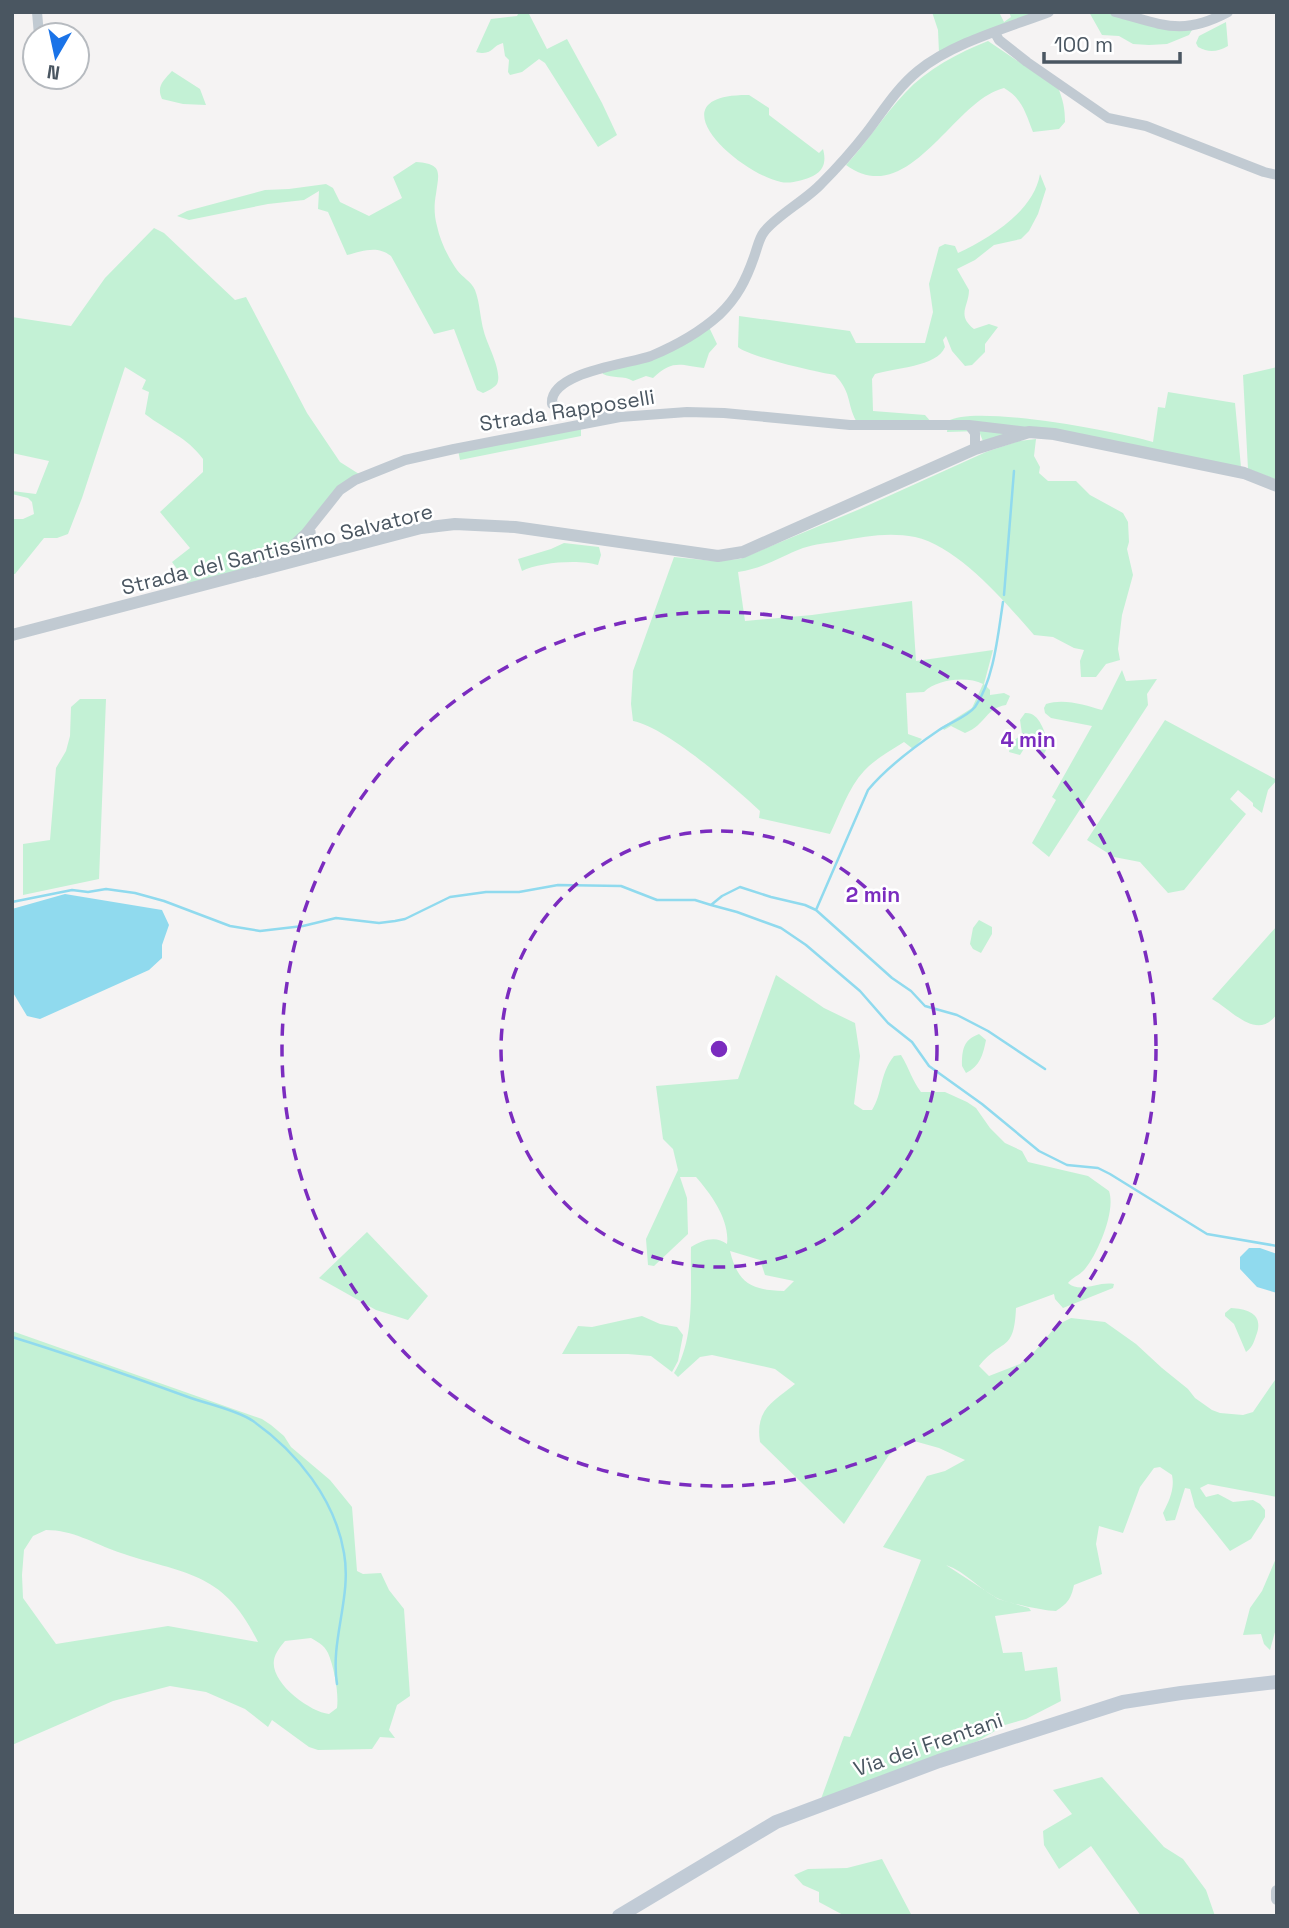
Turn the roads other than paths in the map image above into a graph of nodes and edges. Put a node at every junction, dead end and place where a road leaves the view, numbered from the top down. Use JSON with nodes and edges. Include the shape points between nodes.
{"nodes":[{"id":1,"x":1049,"y":12,"type":"edge"},
{"id":2,"x":1115,"y":12,"type":"edge"},
{"id":3,"x":1228,"y":12,"type":"edge"},
{"id":4,"x":995,"y":33,"type":"junction"},
{"id":5,"x":1277,"y":174,"type":"edge"},
{"id":6,"x":620,"y":417,"type":"junction"},
{"id":7,"x":969,"y":425,"type":"junction"},
{"id":8,"x":1029,"y":432,"type":"junction"},
{"id":9,"x":975,"y":449,"type":"junction"},
{"id":10,"x":1277,"y":486,"type":"edge"},
{"id":11,"x":310,"y":528,"type":"junction"},
{"id":12,"x":314,"y":557,"type":"junction"},
{"id":13,"x":256,"y":571,"type":"junction"},
{"id":14,"x":12,"y":635,"type":"edge"},
{"id":15,"x":1277,"y":1682,"type":"edge"},
{"id":16,"x":1277,"y":1891,"type":"edge"},
{"id":17,"x":1277,"y":1899,"type":"edge"},
{"id":18,"x":619,"y":1916,"type":"edge"}],
"edges":[{"from":1,"to":4,"type":"street"},
{"from":2,"to":3,"type":"street","via":[[1185,28]]},
{"from":4,"to":5,"type":"street","via":[[1027,62],[1108,118],[1146,126]]},
{"from":4,"to":6,"type":"street","via":[[938,58],[901,88],[820,186],[764,232],[743,285],[716,317],[679,344],[571,380],[559,387],[552,399],[552,404],[564,410]]},
{"from":6,"to":7,"type":"street","name":"Strada Rapposelli","via":[[687,412],[850,425]]},
{"from":6,"to":11,"type":"street","name":"Strada Rapposelli","via":[[429,454],[378,469],[340,490]]},
{"from":7,"to":8,"type":"street","name":"Strada Rapposelli"},
{"from":7,"to":9,"type":"street","via":[[975,433]]},
{"from":8,"to":9,"type":"street","name":"Strada del Santissimo Salvatore"},
{"from":8,"to":10,"type":"street","name":"Strada del Santissimo Salvatore","via":[[1244,473]]},
{"from":9,"to":12,"type":"street","name":"Strada del Santissimo Salvatore","via":[[743,552],[718,556],[515,527],[455,524],[421,528]]},
{"from":11,"to":12,"type":"street"},
{"from":11,"to":13,"type":"street","name":"Strada Rapposelli"},
{"from":12,"to":13,"type":"street","name":"Strada del Santissimo Salvatore"},
{"from":13,"to":14,"type":"street","name":"Strada del Santissimo Salvatore"},
{"from":15,"to":18,"type":"main road","name":"Via dei Frentani","via":[[1123,1702],[939,1761],[776,1822]]},
{"from":16,"to":17,"type":"street"}]}
